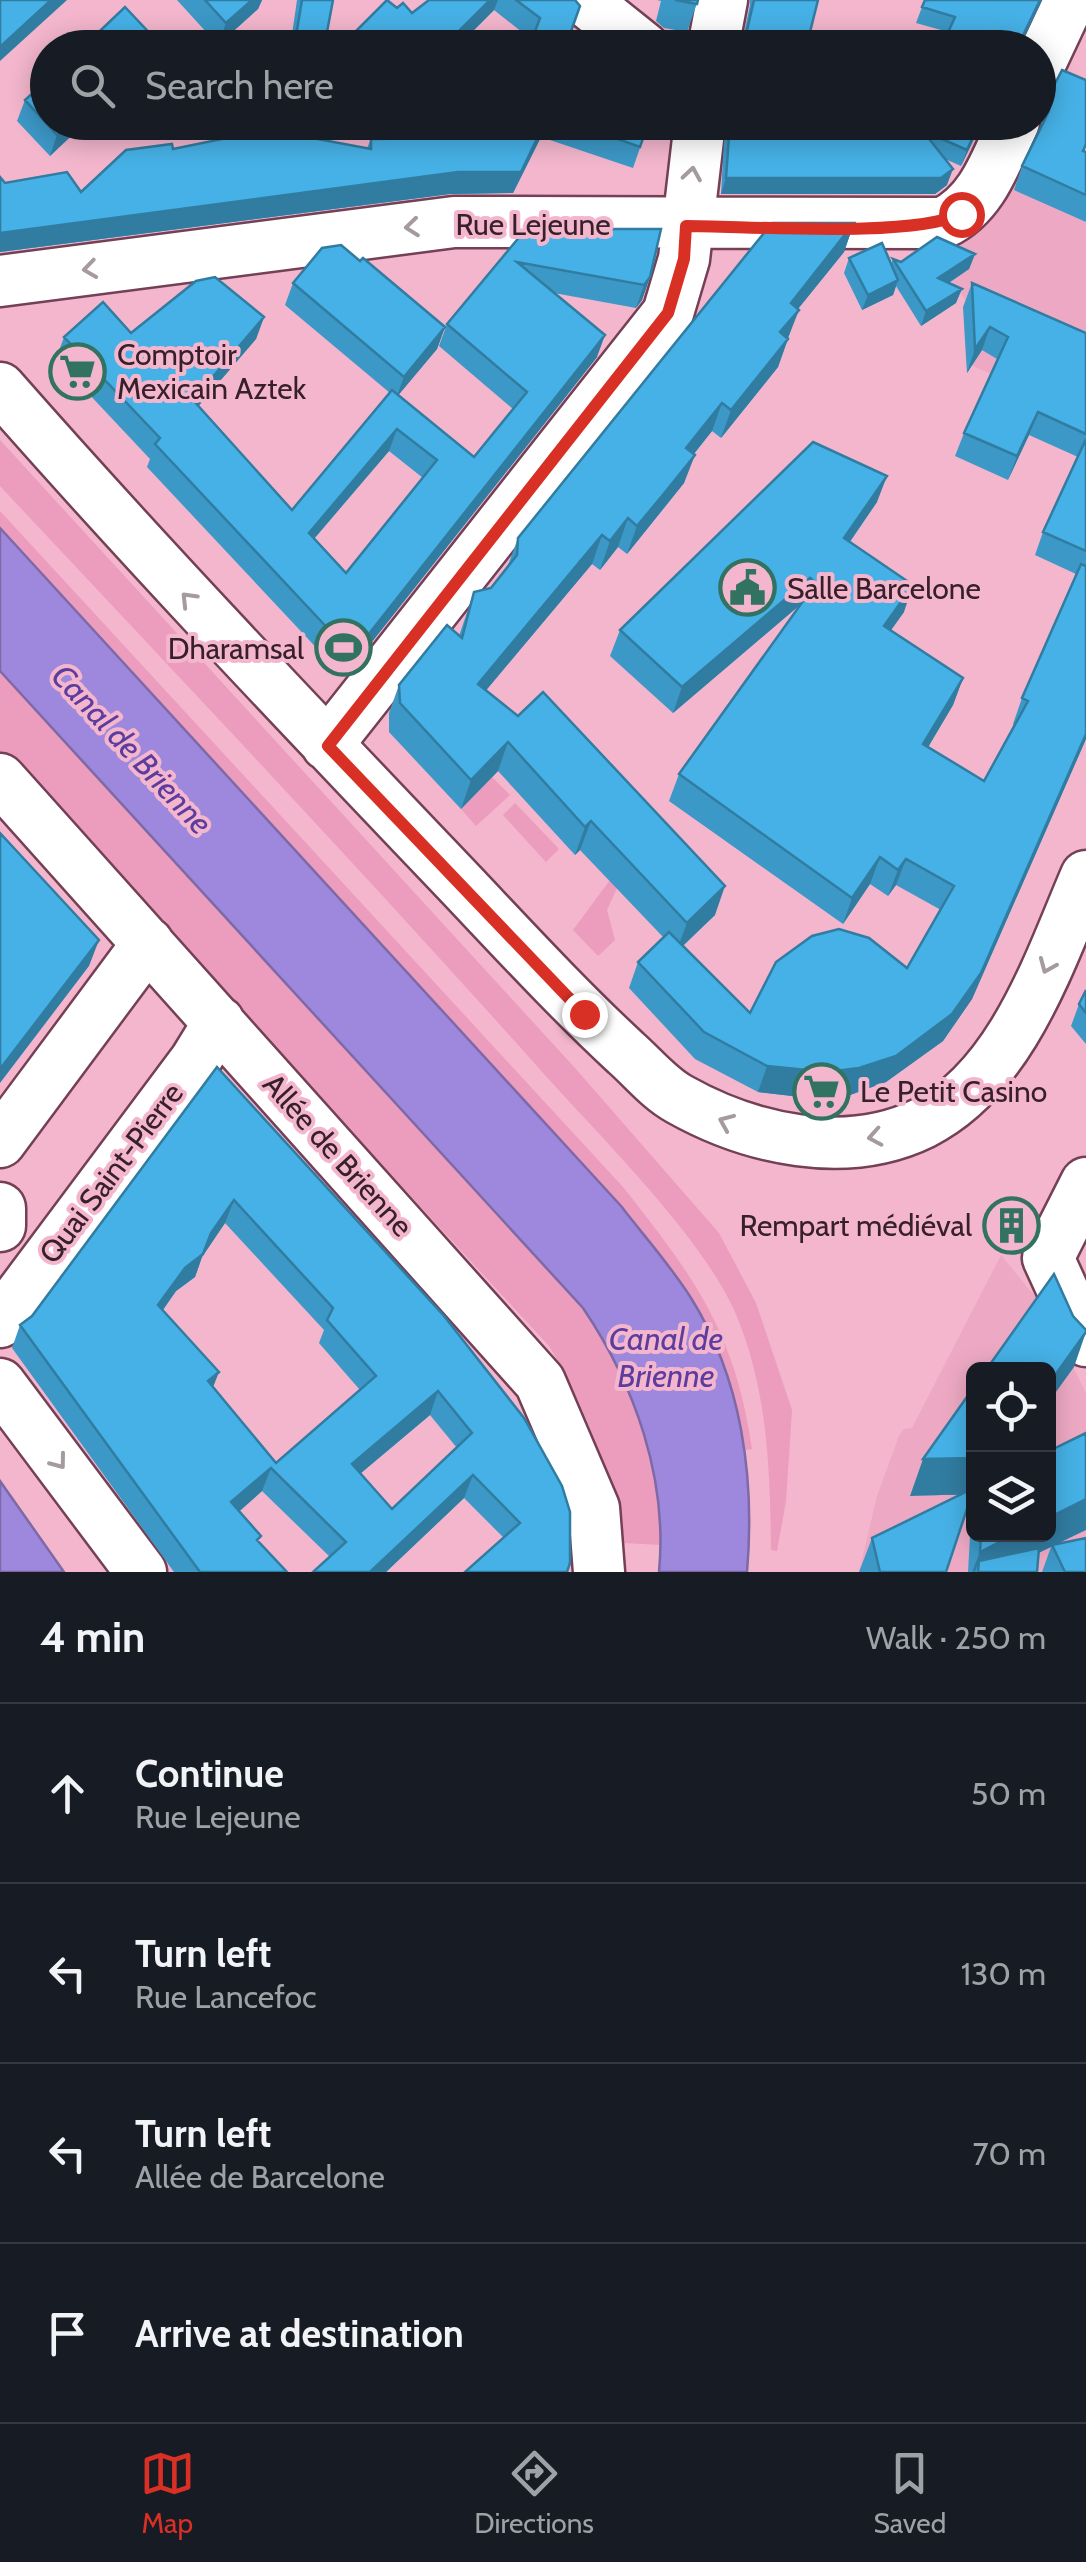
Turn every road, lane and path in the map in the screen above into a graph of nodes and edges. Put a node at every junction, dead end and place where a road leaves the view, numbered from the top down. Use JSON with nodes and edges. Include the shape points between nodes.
{"nodes":[{"id":1,"x":584,"y":0,"type":"edge"},
{"id":2,"x":722,"y":0,"type":"edge"},
{"id":3,"x":1070,"y":0,"type":"edge"},
{"id":4,"x":622,"y":30,"type":"edge"},
{"id":5,"x":716,"y":30,"type":"edge"},
{"id":6,"x":1056,"y":30,"type":"edge"},
{"id":7,"x":698,"y":140,"type":"edge"},
{"id":8,"x":1005,"y":140,"type":"edge"},
{"id":9,"x":686,"y":226,"type":"junction"},
{"id":10,"x":0,"y":281,"type":"edge"},
{"id":11,"x":0,"y":388,"type":"edge"},
{"id":12,"x":328,"y":746,"type":"junction"},
{"id":13,"x":0,"y":779,"type":"edge"},
{"id":14,"x":1086,"y":876,"type":"edge"},
{"id":15,"x":148,"y":943,"type":"junction"},
{"id":16,"x":219,"y":1022,"type":"junction"},
{"id":17,"x":0,"y":1142,"type":"edge"},
{"id":18,"x":1086,"y":1183,"type":"edge"},
{"id":19,"x":0,"y":1208,"type":"edge"},
{"id":20,"x":0,"y":1226,"type":"edge"},
{"id":21,"x":0,"y":1322,"type":"edge"},
{"id":22,"x":1086,"y":1341,"type":"edge"},
{"id":23,"x":0,"y":1384,"type":"edge"},
{"id":24,"x":141,"y":1572,"type":"edge"},
{"id":25,"x":599,"y":1572,"type":"edge"}],
"edges":[{"from":1,"to":4,"type":"street"},
{"from":2,"to":5,"type":"street"},
{"from":3,"to":6,"type":"street"},
{"from":9,"to":7,"type":"street","one_way":true},
{"from":8,"to":9,"type":"street","name":"Rue Lejeune","via":[[979,194],[943,223]]},
{"from":9,"to":10,"type":"street","name":"Rue Lejeune","one_way":true,"via":[[454,222]]},
{"from":9,"to":12,"type":"street","via":[[668,313]]},
{"from":12,"to":11,"type":"street","one_way":true,"via":[[154,564]]},
{"from":14,"to":12,"type":"street","one_way":true,"via":[[1017,1024],[959,1099],[922,1123],[874,1140],[782,1138],[735,1126],[674,1096],[577,1007]]},
{"from":13,"to":15,"type":"street","name":"Allée de Brienne"},
{"from":15,"to":16,"type":"street","name":"Allée de Brienne"},
{"from":15,"to":17,"type":"street"},
{"from":16,"to":21,"type":"street","name":"Quai Saint-Pierre"},
{"from":16,"to":25,"type":"street","name":"Allée de Brienne","via":[[540,1382],[594,1508]]},
{"from":18,"to":22,"type":"street","via":[[1048,1258]]},
{"from":19,"to":20,"type":"street"},
{"from":23,"to":24,"type":"street","one_way":true}]}
